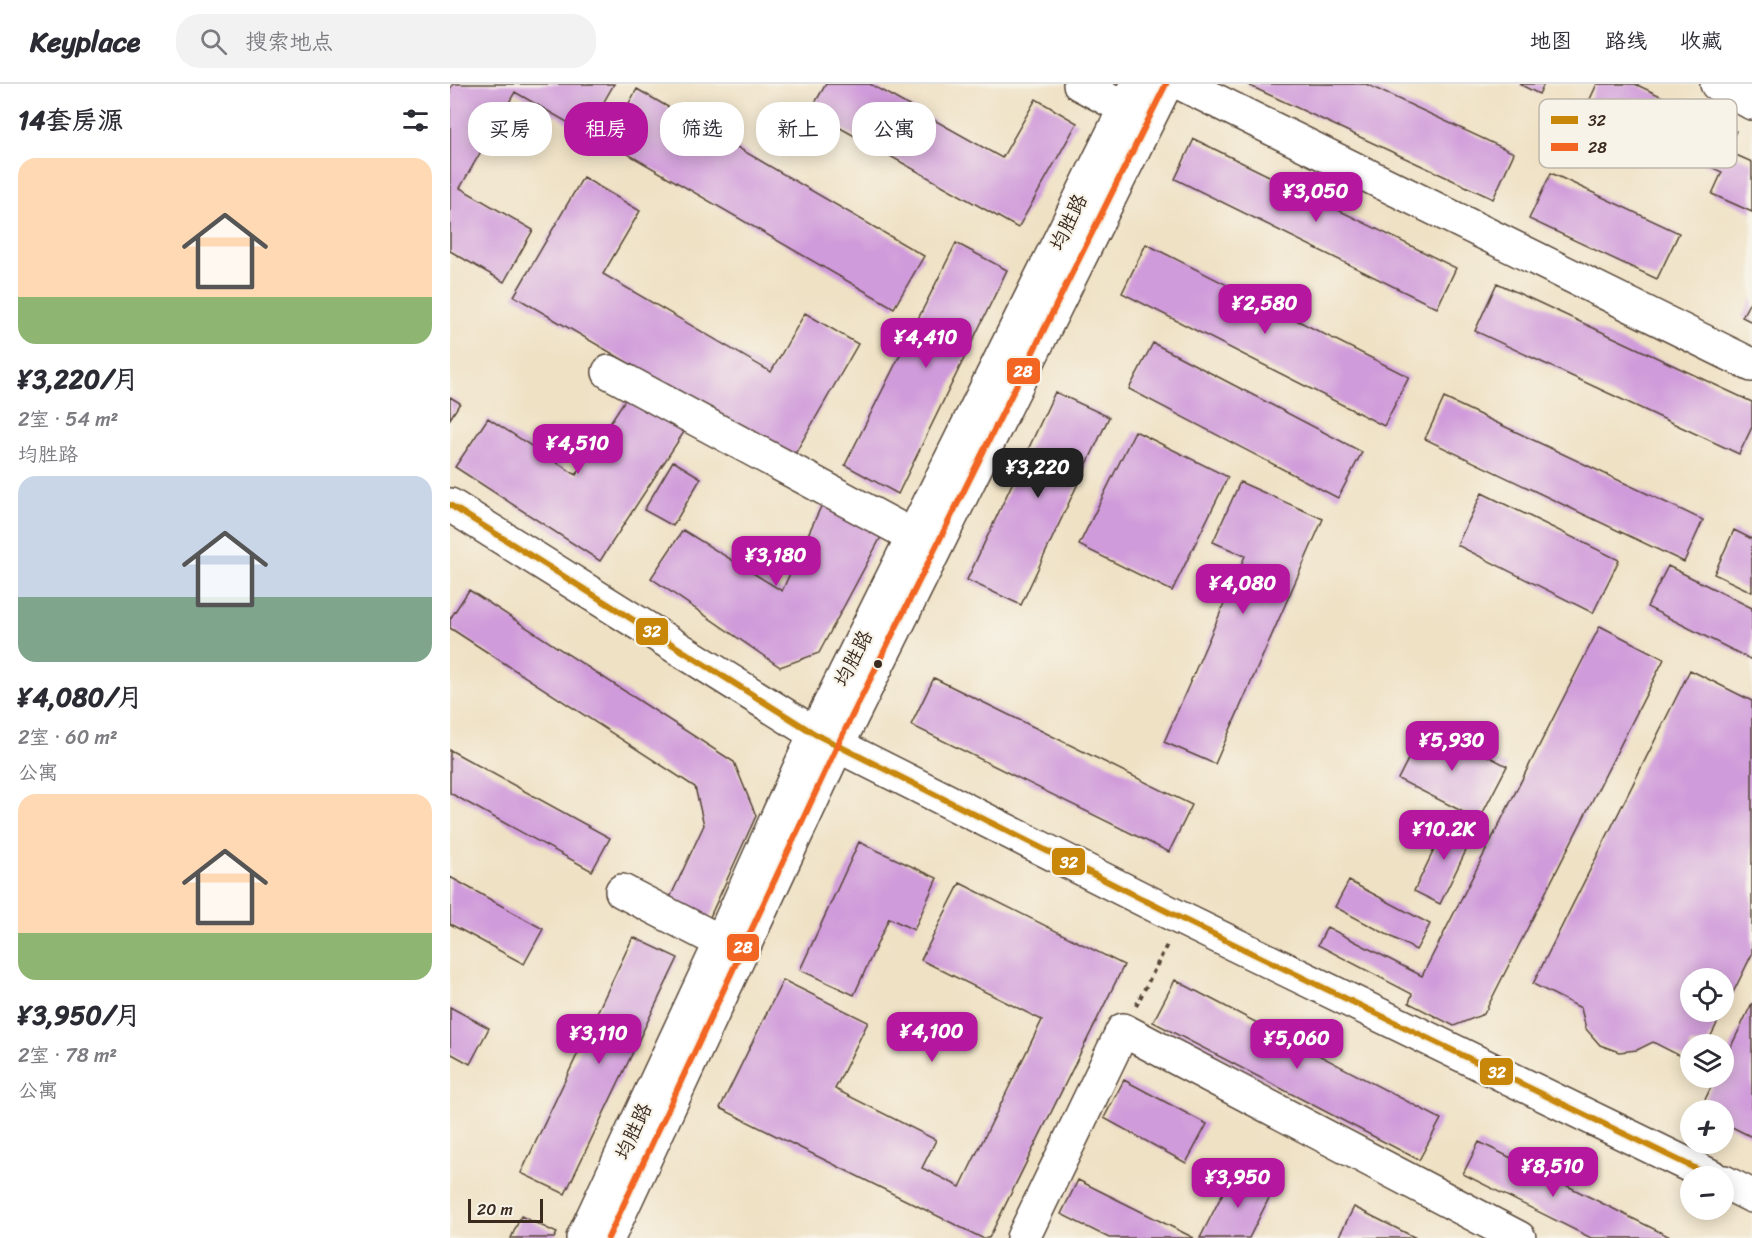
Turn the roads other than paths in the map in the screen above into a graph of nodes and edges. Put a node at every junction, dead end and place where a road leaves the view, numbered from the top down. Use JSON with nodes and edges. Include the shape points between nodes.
{"nodes":[{"id":1,"x":1080,"y":84,"type":"edge"},
{"id":2,"x":1166,"y":84,"type":"edge"},
{"id":3,"x":1182,"y":84,"type":"edge"},
{"id":4,"x":1717,"y":84,"type":"edge"},
{"id":5,"x":1131,"y":96,"type":"edge"},
{"id":6,"x":1752,"y":103,"type":"edge"},
{"id":7,"x":1752,"y":365,"type":"edge"},
{"id":8,"x":609,"y":372,"type":"dead end"},
{"id":9,"x":450,"y":505,"type":"edge"},
{"id":10,"x":913,"y":536,"type":"junction"},
{"id":11,"x":826,"y":739,"type":"junction"},
{"id":12,"x":622,"y":891,"type":"dead end"},
{"id":13,"x":721,"y":942,"type":"junction"},
{"id":14,"x":1690,"y":1166,"type":"edge"},
{"id":15,"x":1734,"y":1187,"type":"edge"},
{"id":16,"x":1752,"y":1196,"type":"edge"},
{"id":17,"x":583,"y":1238,"type":"edge"},
{"id":18,"x":608,"y":1238,"type":"edge"},
{"id":19,"x":1023,"y":1238,"type":"edge"},
{"id":20,"x":1519,"y":1238,"type":"edge"}],
"edges":[{"from":1,"to":5,"type":"street"},
{"from":2,"to":11,"type":"street","name":"均胜路"},
{"from":3,"to":7,"type":"street"},
{"from":4,"to":6,"type":"street"},
{"from":5,"to":10,"type":"street","name":"均胜路"},
{"from":8,"to":10,"type":"street"},
{"from":9,"to":11,"type":"street"},
{"from":10,"to":11,"type":"street","name":"均胜路"},
{"from":11,"to":13,"type":"street","name":"均胜路"},
{"from":11,"to":14,"type":"street","via":[[1180,918]]},
{"from":11,"to":18,"type":"street","name":"均胜路"},
{"from":12,"to":13,"type":"street"},
{"from":13,"to":17,"type":"street","name":"均胜路"},
{"from":15,"to":16,"type":"street"},
{"from":19,"to":20,"type":"street","via":[[1123,1030]]}]}
